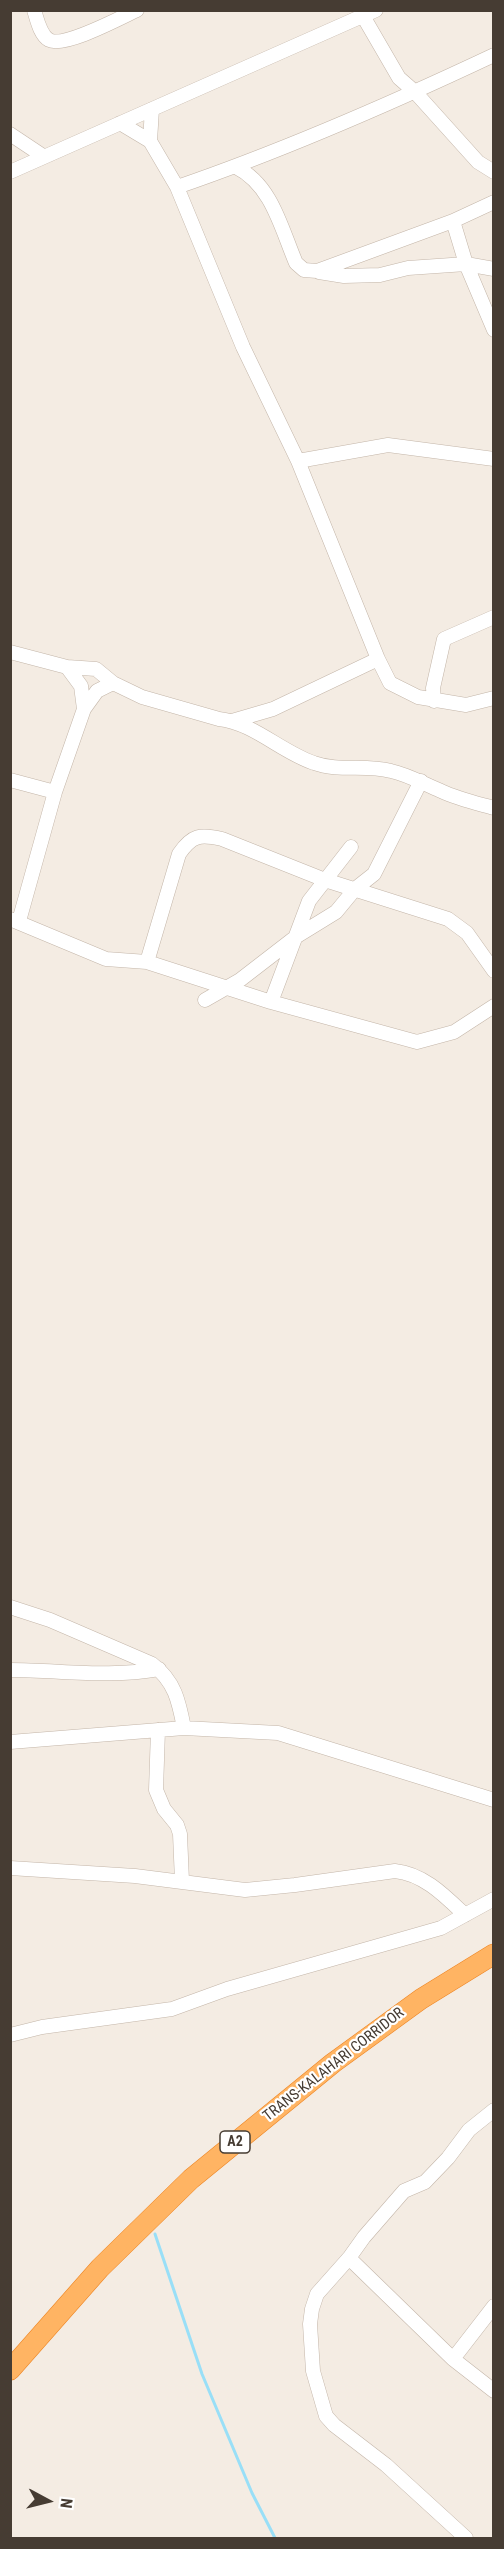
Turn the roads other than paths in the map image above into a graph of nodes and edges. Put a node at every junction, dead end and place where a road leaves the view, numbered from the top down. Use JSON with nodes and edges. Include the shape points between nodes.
{"nodes":[{"id":1,"x":34,"y":10,"type":"edge"},
{"id":2,"x":137,"y":10,"type":"edge"},
{"id":3,"x":370,"y":13,"type":"edge"},
{"id":4,"x":494,"y":55,"type":"edge"},
{"id":5,"x":415,"y":92,"type":"junction"},
{"id":6,"x":152,"y":109,"type":"junction"},
{"id":7,"x":120,"y":123,"type":"junction"},
{"id":8,"x":10,"y":134,"type":"edge"},
{"id":9,"x":150,"y":141,"type":"junction"},
{"id":10,"x":43,"y":156,"type":"junction"},
{"id":11,"x":236,"y":167,"type":"junction"},
{"id":12,"x":10,"y":172,"type":"edge"},
{"id":13,"x":494,"y":172,"type":"edge"},
{"id":14,"x":177,"y":187,"type":"junction"},
{"id":15,"x":494,"y":202,"type":"edge"},
{"id":16,"x":453,"y":221,"type":"junction"},
{"id":17,"x":466,"y":264,"type":"junction"},
{"id":18,"x":494,"y":270,"type":"edge"},
{"id":19,"x":317,"y":271,"type":"junction"},
{"id":20,"x":494,"y":330,"type":"edge"},
{"id":21,"x":494,"y":459,"type":"edge"},
{"id":22,"x":298,"y":461,"type":"junction"},
{"id":23,"x":494,"y":617,"type":"edge"},
{"id":24,"x":10,"y":652,"type":"edge"},
{"id":25,"x":378,"y":659,"type":"junction"},
{"id":26,"x":67,"y":668,"type":"junction"},
{"id":27,"x":113,"y":683,"type":"junction"},
{"id":28,"x":494,"y":698,"type":"edge"},
{"id":29,"x":434,"y":701,"type":"junction"},
{"id":30,"x":84,"y":709,"type":"junction"},
{"id":31,"x":273,"y":709,"type":"junction"},
{"id":32,"x":232,"y":721,"type":"junction"},
{"id":33,"x":256,"y":733,"type":"junction"},
{"id":34,"x":10,"y":780,"type":"edge"},
{"id":35,"x":421,"y":781,"type":"junction"},
{"id":36,"x":55,"y":792,"type":"junction"},
{"id":37,"x":494,"y":808,"type":"edge"},
{"id":38,"x":351,"y":847,"type":"dead end"},
{"id":39,"x":325,"y":879,"type":"junction"},
{"id":40,"x":355,"y":889,"type":"junction"},
{"id":41,"x":15,"y":920,"type":"edge"},
{"id":42,"x":297,"y":936,"type":"junction"},
{"id":43,"x":147,"y":962,"type":"junction"},
{"id":44,"x":494,"y":971,"type":"edge"},
{"id":45,"x":227,"y":988,"type":"junction"},
{"id":46,"x":205,"y":1000,"type":"dead end"},
{"id":47,"x":271,"y":1002,"type":"junction"},
{"id":48,"x":494,"y":1006,"type":"edge"},
{"id":49,"x":10,"y":1607,"type":"edge"},
{"id":50,"x":159,"y":1669,"type":"junction"},
{"id":51,"x":10,"y":1670,"type":"edge"},
{"id":52,"x":184,"y":1728,"type":"junction"},
{"id":53,"x":158,"y":1730,"type":"junction"},
{"id":54,"x":10,"y":1742,"type":"edge"},
{"id":55,"x":494,"y":1800,"type":"edge"},
{"id":56,"x":10,"y":1868,"type":"edge"},
{"id":57,"x":182,"y":1881,"type":"junction"},
{"id":58,"x":494,"y":1899,"type":"edge"},
{"id":59,"x":465,"y":1915,"type":"junction"},
{"id":60,"x":494,"y":1954,"type":"edge"},
{"id":61,"x":10,"y":2035,"type":"edge"},
{"id":62,"x":494,"y":2110,"type":"edge"},
{"id":63,"x":349,"y":2258,"type":"junction"},
{"id":64,"x":494,"y":2306,"type":"edge"},
{"id":65,"x":453,"y":2359,"type":"junction"},
{"id":66,"x":10,"y":2370,"type":"edge"},
{"id":67,"x":494,"y":2391,"type":"edge"},
{"id":68,"x":466,"y":2538,"type":"edge"}],
"edges":[{"from":1,"to":2,"type":"street","via":[[42,34],[62,41]]},
{"from":3,"to":5,"type":"street","via":[[399,78]]},
{"from":3,"to":6,"type":"street"},
{"from":4,"to":5,"type":"street"},
{"from":5,"to":11,"type":"street"},
{"from":5,"to":13,"type":"street","via":[[478,162]]},
{"from":6,"to":7,"type":"street"},
{"from":6,"to":9,"type":"street"},
{"from":7,"to":9,"type":"street"},
{"from":7,"to":10,"type":"street"},
{"from":8,"to":10,"type":"street"},
{"from":9,"to":14,"type":"street"},
{"from":10,"to":12,"type":"street"},
{"from":11,"to":14,"type":"street"},
{"from":11,"to":19,"type":"street","via":[[251,174],[266,192],[296,263],[304,270]]},
{"from":14,"to":22,"type":"street","via":[[243,347]]},
{"from":15,"to":16,"type":"street"},
{"from":16,"to":17,"type":"street"},
{"from":16,"to":19,"type":"street"},
{"from":17,"to":18,"type":"street"},
{"from":17,"to":19,"type":"street","via":[[408,268],[380,275],[344,276]]},
{"from":17,"to":20,"type":"street"},
{"from":21,"to":22,"type":"street","via":[[388,445]]},
{"from":22,"to":25,"type":"street"},
{"from":23,"to":29,"type":"street","via":[[444,639]]},
{"from":24,"to":26,"type":"street"},
{"from":25,"to":29,"type":"street","via":[[390,683]]},
{"from":25,"to":31,"type":"street"},
{"from":26,"to":27,"type":"street","via":[[96,669]]},
{"from":26,"to":30,"type":"street","via":[[81,686]]},
{"from":27,"to":30,"type":"street","via":[[97,691]]},
{"from":27,"to":32,"type":"street","via":[[142,697]]},
{"from":28,"to":29,"type":"street","via":[[466,705]]},
{"from":30,"to":36,"type":"street"},
{"from":31,"to":32,"type":"street"},
{"from":31,"to":33,"type":"street"},
{"from":32,"to":33,"type":"street"},
{"from":33,"to":35,"type":"street","via":[[314,763],[388,770]]},
{"from":34,"to":36,"type":"street"},
{"from":35,"to":37,"type":"street","via":[[442,792]]},
{"from":35,"to":40,"type":"street","via":[[374,874]]},
{"from":36,"to":41,"type":"street"},
{"from":38,"to":39,"type":"street"},
{"from":39,"to":40,"type":"street"},
{"from":39,"to":42,"type":"street","via":[[309,901]]},
{"from":39,"to":43,"type":"street","via":[[222,839],[199,836],[188,841],[176,864]]},
{"from":40,"to":42,"type":"street","via":[[336,912]]},
{"from":40,"to":44,"type":"street","via":[[448,919],[467,933]]},
{"from":41,"to":43,"type":"street","via":[[106,959]]},
{"from":42,"to":45,"type":"street"},
{"from":42,"to":47,"type":"street"},
{"from":43,"to":45,"type":"street"},
{"from":45,"to":46,"type":"street"},
{"from":45,"to":47,"type":"street"},
{"from":47,"to":48,"type":"street","via":[[417,1042],[454,1032]]},
{"from":49,"to":50,"type":"street","via":[[50,1620]]},
{"from":50,"to":51,"type":"street","via":[[135,1674]]},
{"from":50,"to":52,"type":"street","via":[[175,1690]]},
{"from":52,"to":53,"type":"street"},
{"from":52,"to":55,"type":"street","via":[[278,1733]]},
{"from":53,"to":54,"type":"street"},
{"from":53,"to":57,"type":"street","via":[[156,1790],[180,1834]]},
{"from":56,"to":57,"type":"street"},
{"from":57,"to":59,"type":"street","via":[[245,1890],[401,1872],[425,1881]]},
{"from":58,"to":59,"type":"street"},
{"from":59,"to":61,"type":"street","via":[[441,1928],[238,1985],[172,2009]]},
{"from":60,"to":66,"type":"highway","name":"TRANS-KALAHARI CORRIDOR","number":"A2","via":[[421,1999],[342,2057],[190,2179],[100,2268]]},
{"from":62,"to":63,"type":"street","via":[[468,2130],[425,2182],[404,2191]]},
{"from":63,"to":65,"type":"street"},
{"from":63,"to":68,"type":"street","via":[[317,2294],[312,2309],[313,2371],[322,2406],[334,2425],[386,2465]]},
{"from":64,"to":65,"type":"street"},
{"from":65,"to":67,"type":"street"}]}
